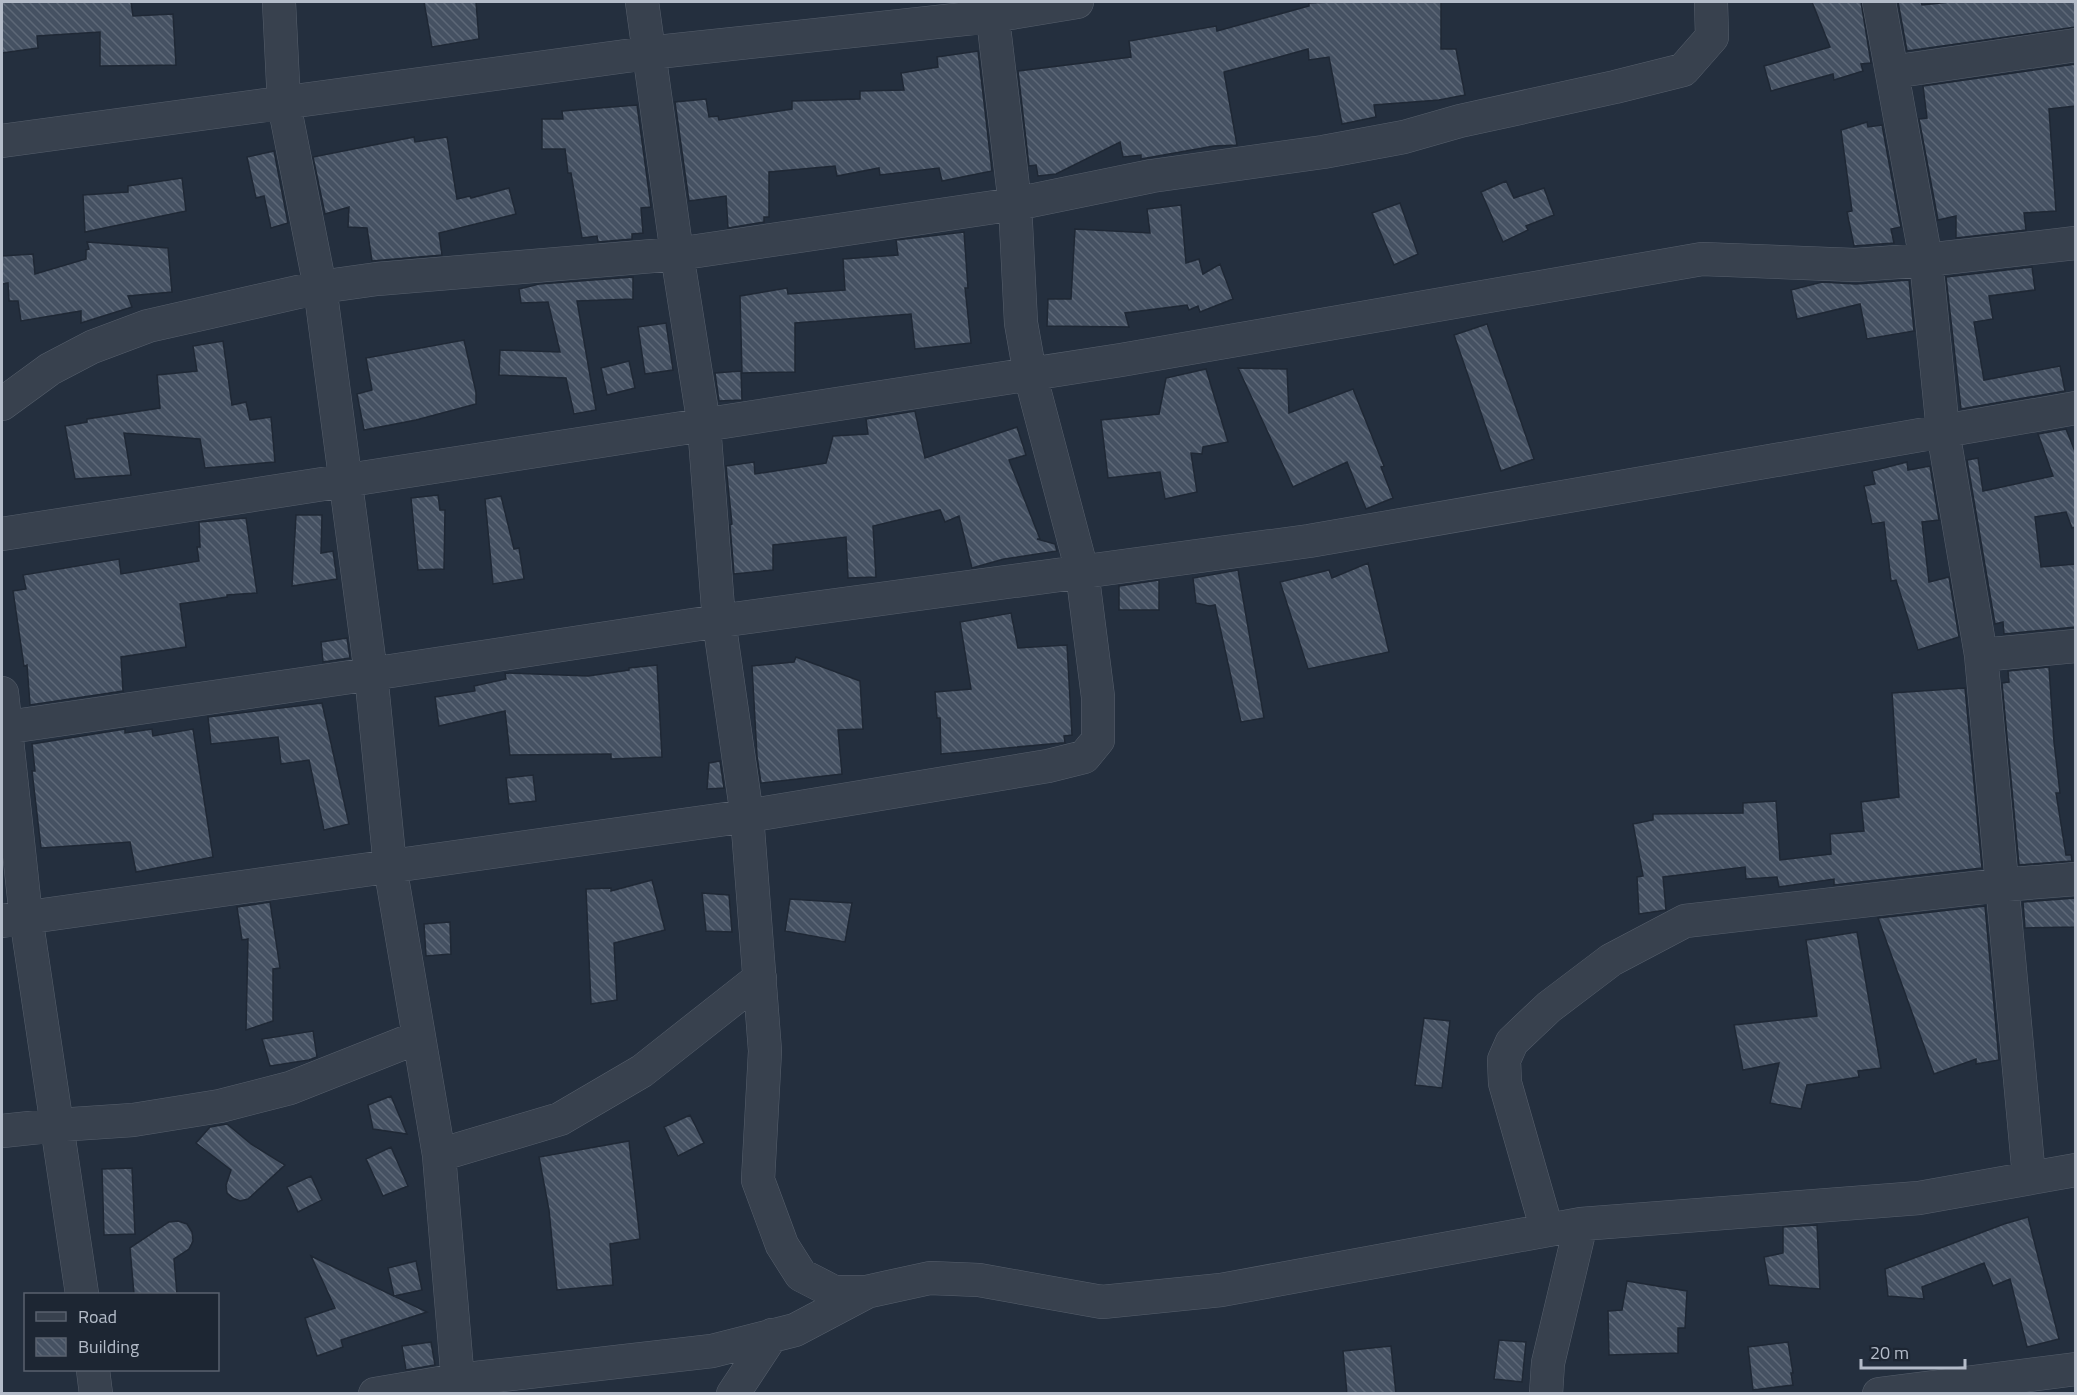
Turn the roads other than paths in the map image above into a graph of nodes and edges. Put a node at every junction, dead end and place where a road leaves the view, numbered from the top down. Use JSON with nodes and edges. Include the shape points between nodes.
{"nodes":[{"id":1,"x":279,"y":2,"type":"edge"},
{"id":2,"x":642,"y":2,"type":"edge"},
{"id":3,"x":1077,"y":2,"type":"edge"},
{"id":4,"x":1711,"y":2,"type":"edge"},
{"id":5,"x":1879,"y":2,"type":"edge"},
{"id":6,"x":992,"y":9,"type":"edge"},
{"id":7,"x":2076,"y":45,"type":"edge"},
{"id":8,"x":648,"y":53,"type":"junction"},
{"id":9,"x":1892,"y":72,"type":"junction"},
{"id":10,"x":284,"y":104,"type":"junction"},
{"id":11,"x":2,"y":141,"type":"edge"},
{"id":12,"x":1015,"y":204,"type":"junction"},
{"id":13,"x":2076,"y":243,"type":"edge"},
{"id":14,"x":677,"y":254,"type":"junction"},
{"id":15,"x":1926,"y":260,"type":"junction"},
{"id":16,"x":320,"y":287,"type":"junction"},
{"id":17,"x":1030,"y":374,"type":"junction"},
{"id":18,"x":2,"y":404,"type":"edge"},
{"id":19,"x":2076,"y":408,"type":"edge"},
{"id":20,"x":704,"y":425,"type":"junction"},
{"id":21,"x":1943,"y":430,"type":"junction"},
{"id":22,"x":346,"y":481,"type":"junction"},
{"id":23,"x":2,"y":534,"type":"edge"},
{"id":24,"x":1082,"y":572,"type":"junction"},
{"id":25,"x":719,"y":621,"type":"junction"},
{"id":26,"x":2076,"y":646,"type":"edge"},
{"id":27,"x":1981,"y":655,"type":"junction"},
{"id":28,"x":371,"y":674,"type":"junction"},
{"id":29,"x":2,"y":693,"type":"edge"},
{"id":30,"x":3,"y":728,"type":"edge"},
{"id":31,"x":747,"y":816,"type":"junction"},
{"id":32,"x":390,"y":866,"type":"junction"},
{"id":33,"x":2076,"y":879,"type":"edge"},
{"id":34,"x":2001,"y":885,"type":"junction"},
{"id":35,"x":14,"y":919,"type":"edge"},
{"id":36,"x":760,"y":978,"type":"junction"},
{"id":37,"x":419,"y":1037,"type":"junction"},
{"id":38,"x":58,"y":1125,"type":"junction"},
{"id":39,"x":2,"y":1131,"type":"edge"},
{"id":40,"x":439,"y":1155,"type":"junction"},
{"id":41,"x":2076,"y":1170,"type":"edge"},
{"id":42,"x":2029,"y":1178,"type":"junction"},
{"id":43,"x":1581,"y":1224,"type":"junction"},
{"id":44,"x":1547,"y":1230,"type":"junction"},
{"id":45,"x":866,"y":1292,"type":"junction"},
{"id":46,"x":82,"y":1293,"type":"edge"},
{"id":47,"x":772,"y":1335,"type":"junction"},
{"id":48,"x":2076,"y":1369,"type":"edge"},
{"id":49,"x":93,"y":1371,"type":"edge"},
{"id":50,"x":458,"y":1387,"type":"edge"},
{"id":51,"x":96,"y":1394,"type":"edge"},
{"id":52,"x":375,"y":1394,"type":"edge"},
{"id":53,"x":733,"y":1394,"type":"edge"},
{"id":54,"x":1546,"y":1394,"type":"edge"},
{"id":55,"x":1879,"y":1394,"type":"edge"}],
"edges":[{"from":1,"to":10,"type":"street"},
{"from":2,"to":8,"type":"street"},
{"from":3,"to":6,"type":"street"},
{"from":4,"to":12,"type":"street","via":[[1712,37],[1683,70],[1404,137],[1152,176]]},
{"from":5,"to":9,"type":"street"},
{"from":6,"to":8,"type":"street"},
{"from":6,"to":12,"type":"street"},
{"from":7,"to":9,"type":"street"},
{"from":8,"to":10,"type":"street"},
{"from":8,"to":14,"type":"street"},
{"from":9,"to":15,"type":"street"},
{"from":10,"to":11,"type":"street"},
{"from":10,"to":16,"type":"street"},
{"from":12,"to":14,"type":"street"},
{"from":12,"to":17,"type":"street","via":[[1021,323]]},
{"from":13,"to":15,"type":"street"},
{"from":14,"to":16,"type":"street"},
{"from":14,"to":20,"type":"street"},
{"from":15,"to":17,"type":"street","via":[[1855,265],[1702,259]]},
{"from":15,"to":21,"type":"street"},
{"from":16,"to":18,"type":"street","via":[[148,326],[92,347],[50,369]]},
{"from":16,"to":22,"type":"street"},
{"from":17,"to":20,"type":"street"},
{"from":17,"to":24,"type":"street"},
{"from":19,"to":21,"type":"street"},
{"from":20,"to":22,"type":"street"},
{"from":20,"to":25,"type":"street"},
{"from":21,"to":24,"type":"street","via":[[1310,541]]},
{"from":21,"to":27,"type":"street"},
{"from":22,"to":23,"type":"street"},
{"from":22,"to":28,"type":"street"},
{"from":24,"to":25,"type":"street"},
{"from":24,"to":31,"type":"street","via":[[1098,697],[1098,740],[1084,757]]},
{"from":25,"to":28,"type":"street"},
{"from":25,"to":31,"type":"street"},
{"from":26,"to":27,"type":"street"},
{"from":27,"to":34,"type":"street"},
{"from":28,"to":30,"type":"street"},
{"from":28,"to":32,"type":"street"},
{"from":29,"to":30,"type":"street"},
{"from":30,"to":35,"type":"street"},
{"from":31,"to":32,"type":"street"},
{"from":31,"to":36,"type":"street"},
{"from":32,"to":35,"type":"street"},
{"from":32,"to":37,"type":"street"},
{"from":33,"to":34,"type":"street"},
{"from":34,"to":42,"type":"street"},
{"from":34,"to":44,"type":"street","via":[[1685,921],[1611,960],[1575,987],[1512,1042],[1504,1060],[1505,1083]]},
{"from":35,"to":38,"type":"street"},
{"from":36,"to":40,"type":"street","via":[[642,1071],[560,1119]]},
{"from":36,"to":45,"type":"street","via":[[765,1051],[758,1180],[782,1245],[801,1275],[834,1292]]},
{"from":37,"to":38,"type":"street","via":[[280,1091],[220,1106],[133,1120]]},
{"from":37,"to":40,"type":"street"},
{"from":38,"to":39,"type":"street"},
{"from":38,"to":46,"type":"street"},
{"from":40,"to":50,"type":"street"},
{"from":41,"to":42,"type":"street"},
{"from":42,"to":43,"type":"street","via":[[1919,1198]]},
{"from":43,"to":44,"type":"street"},
{"from":43,"to":54,"type":"street","via":[[1548,1363]]},
{"from":44,"to":45,"type":"street","via":[[1221,1290],[1102,1302],[979,1280],[930,1278]]},
{"from":45,"to":47,"type":"street","via":[[795,1330]]},
{"from":47,"to":50,"type":"street","via":[[712,1351]]},
{"from":47,"to":53,"type":"street"},
{"from":48,"to":55,"type":"street"},
{"from":49,"to":51,"type":"street"},
{"from":50,"to":52,"type":"street"}]}
